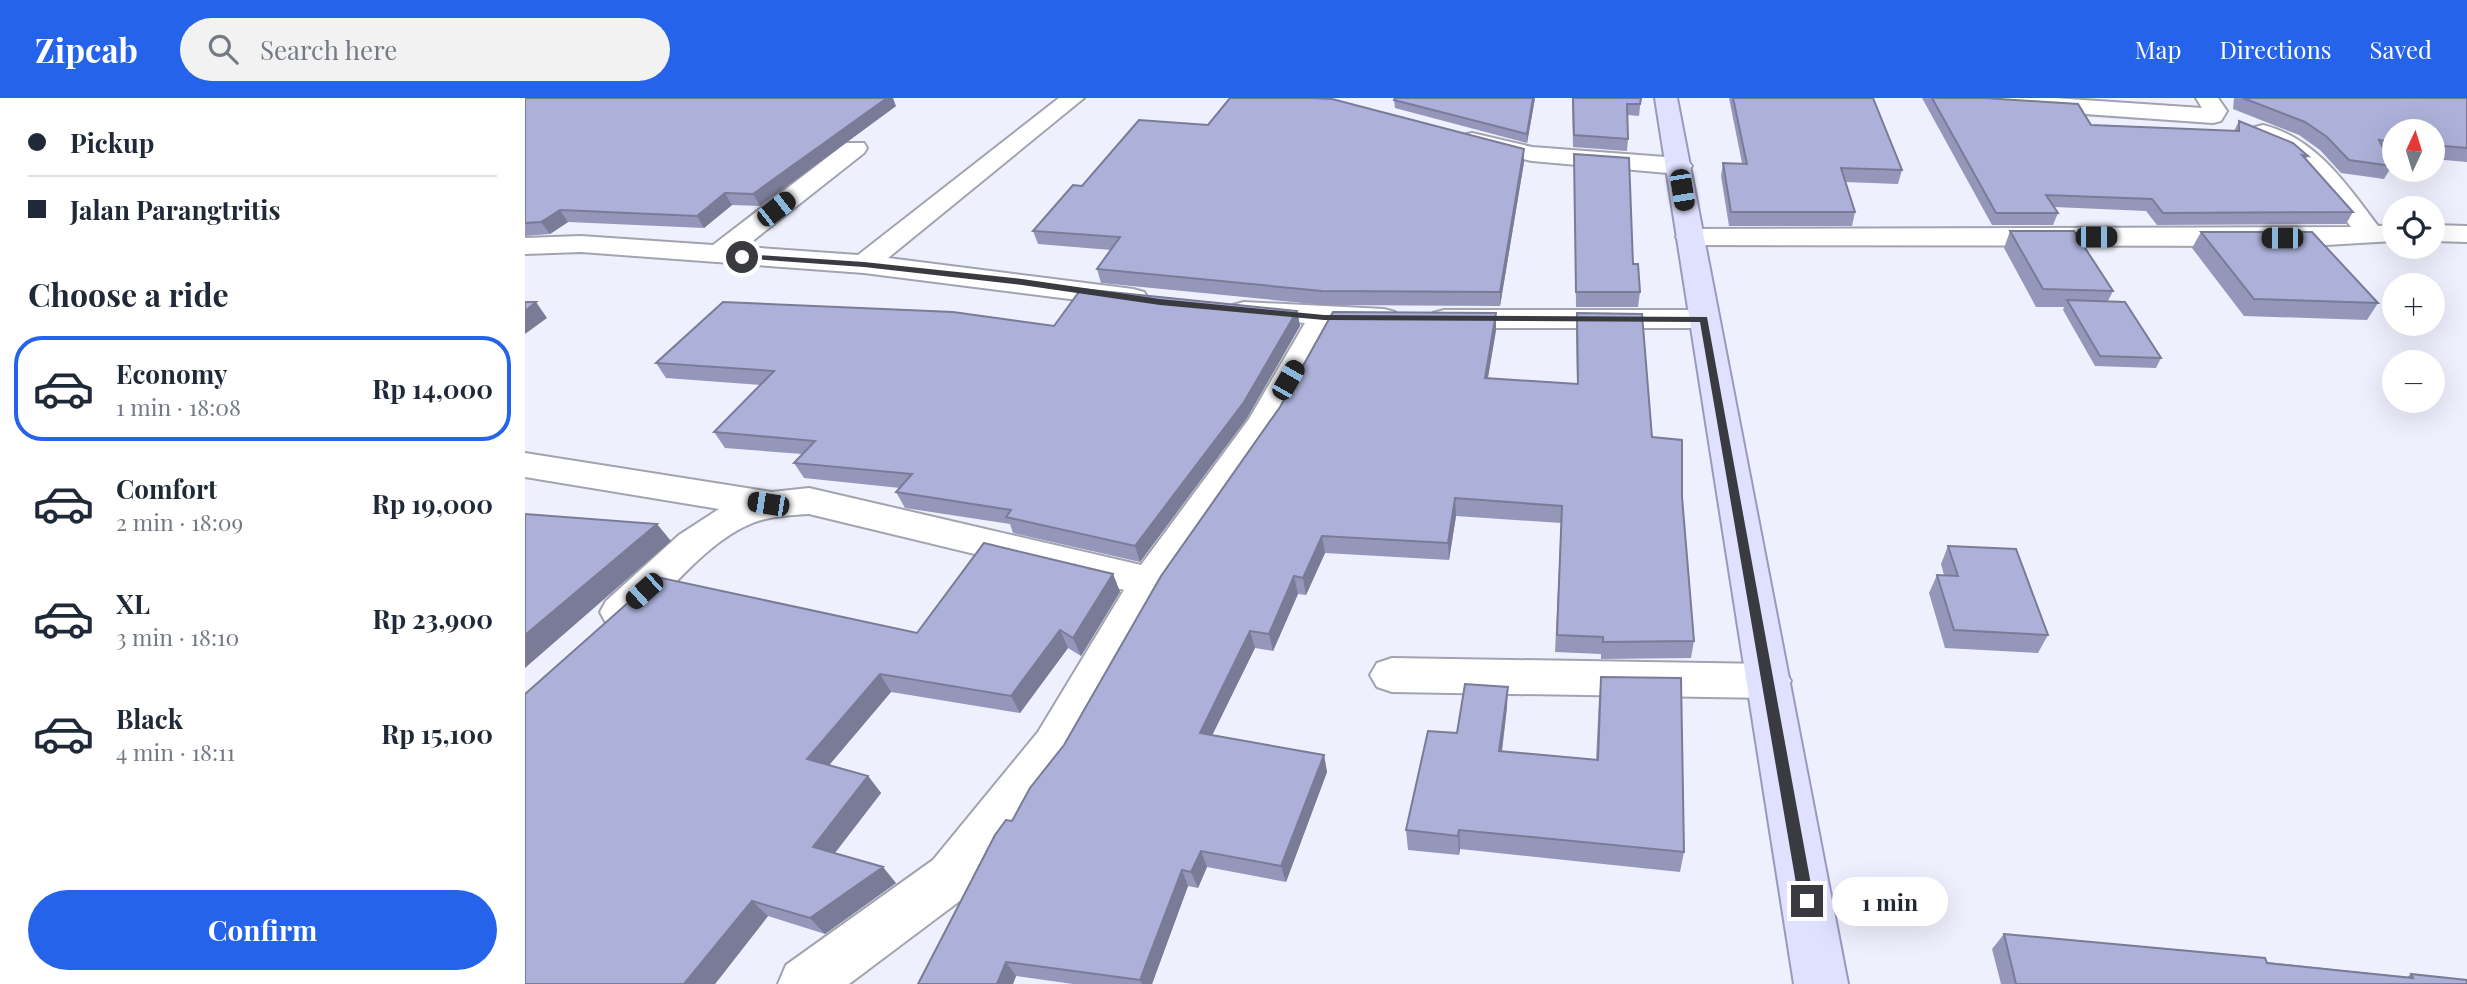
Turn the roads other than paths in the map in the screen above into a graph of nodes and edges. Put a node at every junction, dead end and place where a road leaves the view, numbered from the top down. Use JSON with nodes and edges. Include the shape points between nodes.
{"nodes":[{"id":1,"x":1073,"y":98,"type":"edge"},
{"id":2,"x":1666,"y":98,"type":"edge"},
{"id":3,"x":1955,"y":98,"type":"edge"},
{"id":4,"x":2211,"y":106,"type":"edge"},
{"id":5,"x":1446,"y":132,"type":"edge"},
{"id":6,"x":855,"y":148,"type":"dead end"},
{"id":7,"x":1679,"y":166,"type":"junction"},
{"id":8,"x":2445,"y":233,"type":"edge"},
{"id":9,"x":2382,"y":234,"type":"edge"},
{"id":10,"x":2467,"y":234,"type":"edge"},
{"id":11,"x":1690,"y":237,"type":"junction"},
{"id":12,"x":525,"y":246,"type":"edge"},
{"id":13,"x":717,"y":255,"type":"junction"},
{"id":14,"x":864,"y":264,"type":"junction"},
{"id":15,"x":1160,"y":302,"type":"edge"},
{"id":16,"x":1214,"y":308,"type":"edge"},
{"id":17,"x":1324,"y":317,"type":"junction"},
{"id":18,"x":1704,"y":319,"type":"junction"},
{"id":19,"x":525,"y":465,"type":"edge"},
{"id":20,"x":768,"y":504,"type":"junction"},
{"id":21,"x":1150,"y":582,"type":"junction"},
{"id":22,"x":594,"y":635,"type":"edge"},
{"id":23,"x":1392,"y":675,"type":"dead end"},
{"id":24,"x":1769,"y":681,"type":"junction"},
{"id":25,"x":805,"y":984,"type":"edge"},
{"id":26,"x":1821,"y":984,"type":"edge"}],
"edges":[{"from":1,"to":14,"type":"street"},
{"from":2,"to":7,"type":"main road"},
{"from":3,"to":4,"type":"street","via":[[2201,116]]},
{"from":4,"to":9,"type":"street","via":[[2297,147]]},
{"from":5,"to":7,"type":"street","via":[[1532,154]]},
{"from":6,"to":13,"type":"street"},
{"from":7,"to":11,"type":"main road"},
{"from":8,"to":10,"type":"street"},
{"from":9,"to":11,"type":"street","via":[[2309,238]]},
{"from":11,"to":18,"type":"main road"},
{"from":12,"to":13,"type":"street","via":[[581,244]]},
{"from":13,"to":14,"type":"street"},
{"from":14,"to":15,"type":"street"},
{"from":16,"to":17,"type":"street"},
{"from":17,"to":18,"type":"street"},
{"from":17,"to":21,"type":"street","via":[[1264,423]]},
{"from":18,"to":24,"type":"main road"},
{"from":19,"to":20,"type":"street"},
{"from":20,"to":21,"type":"street","via":[[809,501]]},
{"from":20,"to":22,"type":"street","via":[[737,515],[703,538]]},
{"from":21,"to":25,"type":"street","via":[[1054,746],[951,877]]},
{"from":23,"to":24,"type":"street"},
{"from":24,"to":26,"type":"main road"}]}
